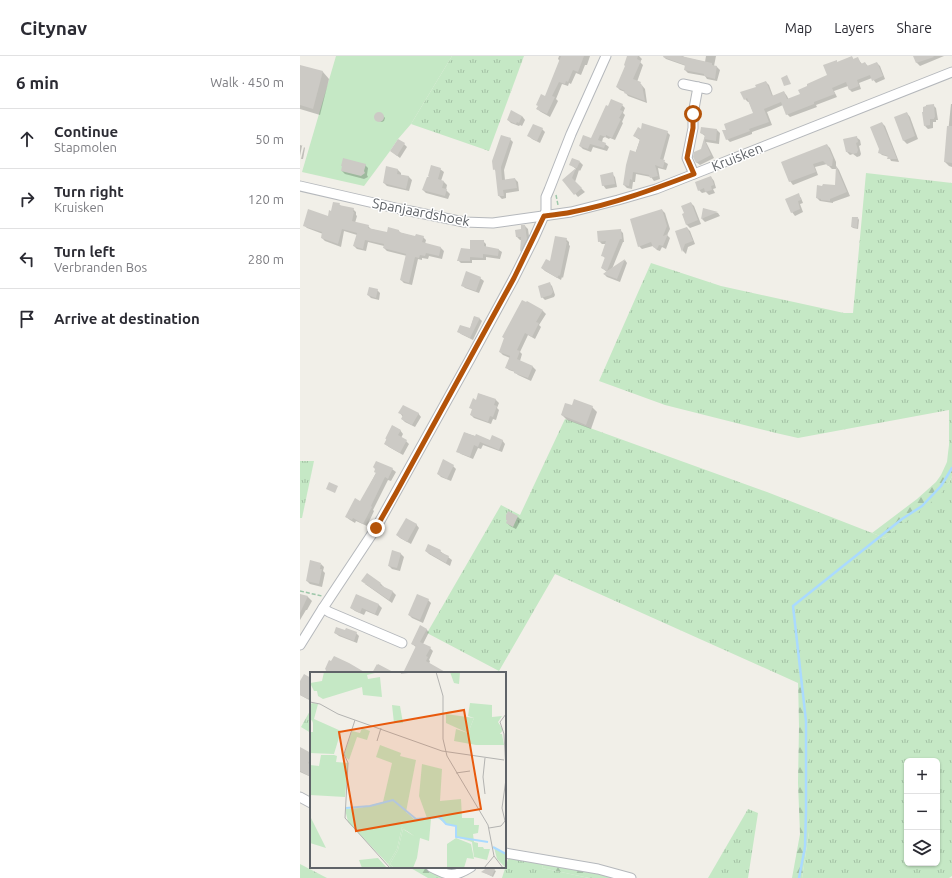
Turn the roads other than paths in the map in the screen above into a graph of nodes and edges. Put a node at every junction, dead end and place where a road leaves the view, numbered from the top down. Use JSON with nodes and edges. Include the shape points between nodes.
{"nodes":[{"id":1,"x":606,"y":56,"type":"edge"},
{"id":2,"x":952,"y":72,"type":"edge"},
{"id":3,"x":684,"y":84,"type":"dead end"},
{"id":4,"x":694,"y":174,"type":"junction"},
{"id":5,"x":300,"y":186,"type":"edge"},
{"id":6,"x":544,"y":216,"type":"junction"},
{"id":7,"x":323,"y":608,"type":"junction"},
{"id":8,"x":402,"y":643,"type":"dead end"},
{"id":9,"x":300,"y":645,"type":"edge"},
{"id":10,"x":300,"y":797,"type":"edge"},
{"id":11,"x":310,"y":802,"type":"edge"},
{"id":12,"x":506,"y":853,"type":"edge"},
{"id":13,"x":433,"y":868,"type":"edge"},
{"id":14,"x":469,"y":868,"type":"edge"},
{"id":15,"x":631,"y":878,"type":"edge"}],
"edges":[{"from":1,"to":6,"type":"street","via":[[546,197]]},
{"from":2,"to":4,"type":"street","name":"Kruisken"},
{"from":3,"to":4,"type":"street","via":[[702,88],[693,114],[687,158]]},
{"from":4,"to":6,"type":"street","name":"Kruisken","via":[[618,200]]},
{"from":5,"to":6,"type":"street","name":"Spanjaardshoek","via":[[464,222],[493,223]]},
{"from":6,"to":7,"type":"street","via":[[514,278],[396,493]]},
{"from":7,"to":8,"type":"street"},
{"from":7,"to":9,"type":"street"},
{"from":10,"to":11,"type":"street"},
{"from":12,"to":15,"type":"street","via":[[598,869]]},
{"from":13,"to":14,"type":"street","via":[[453,875]]}]}
